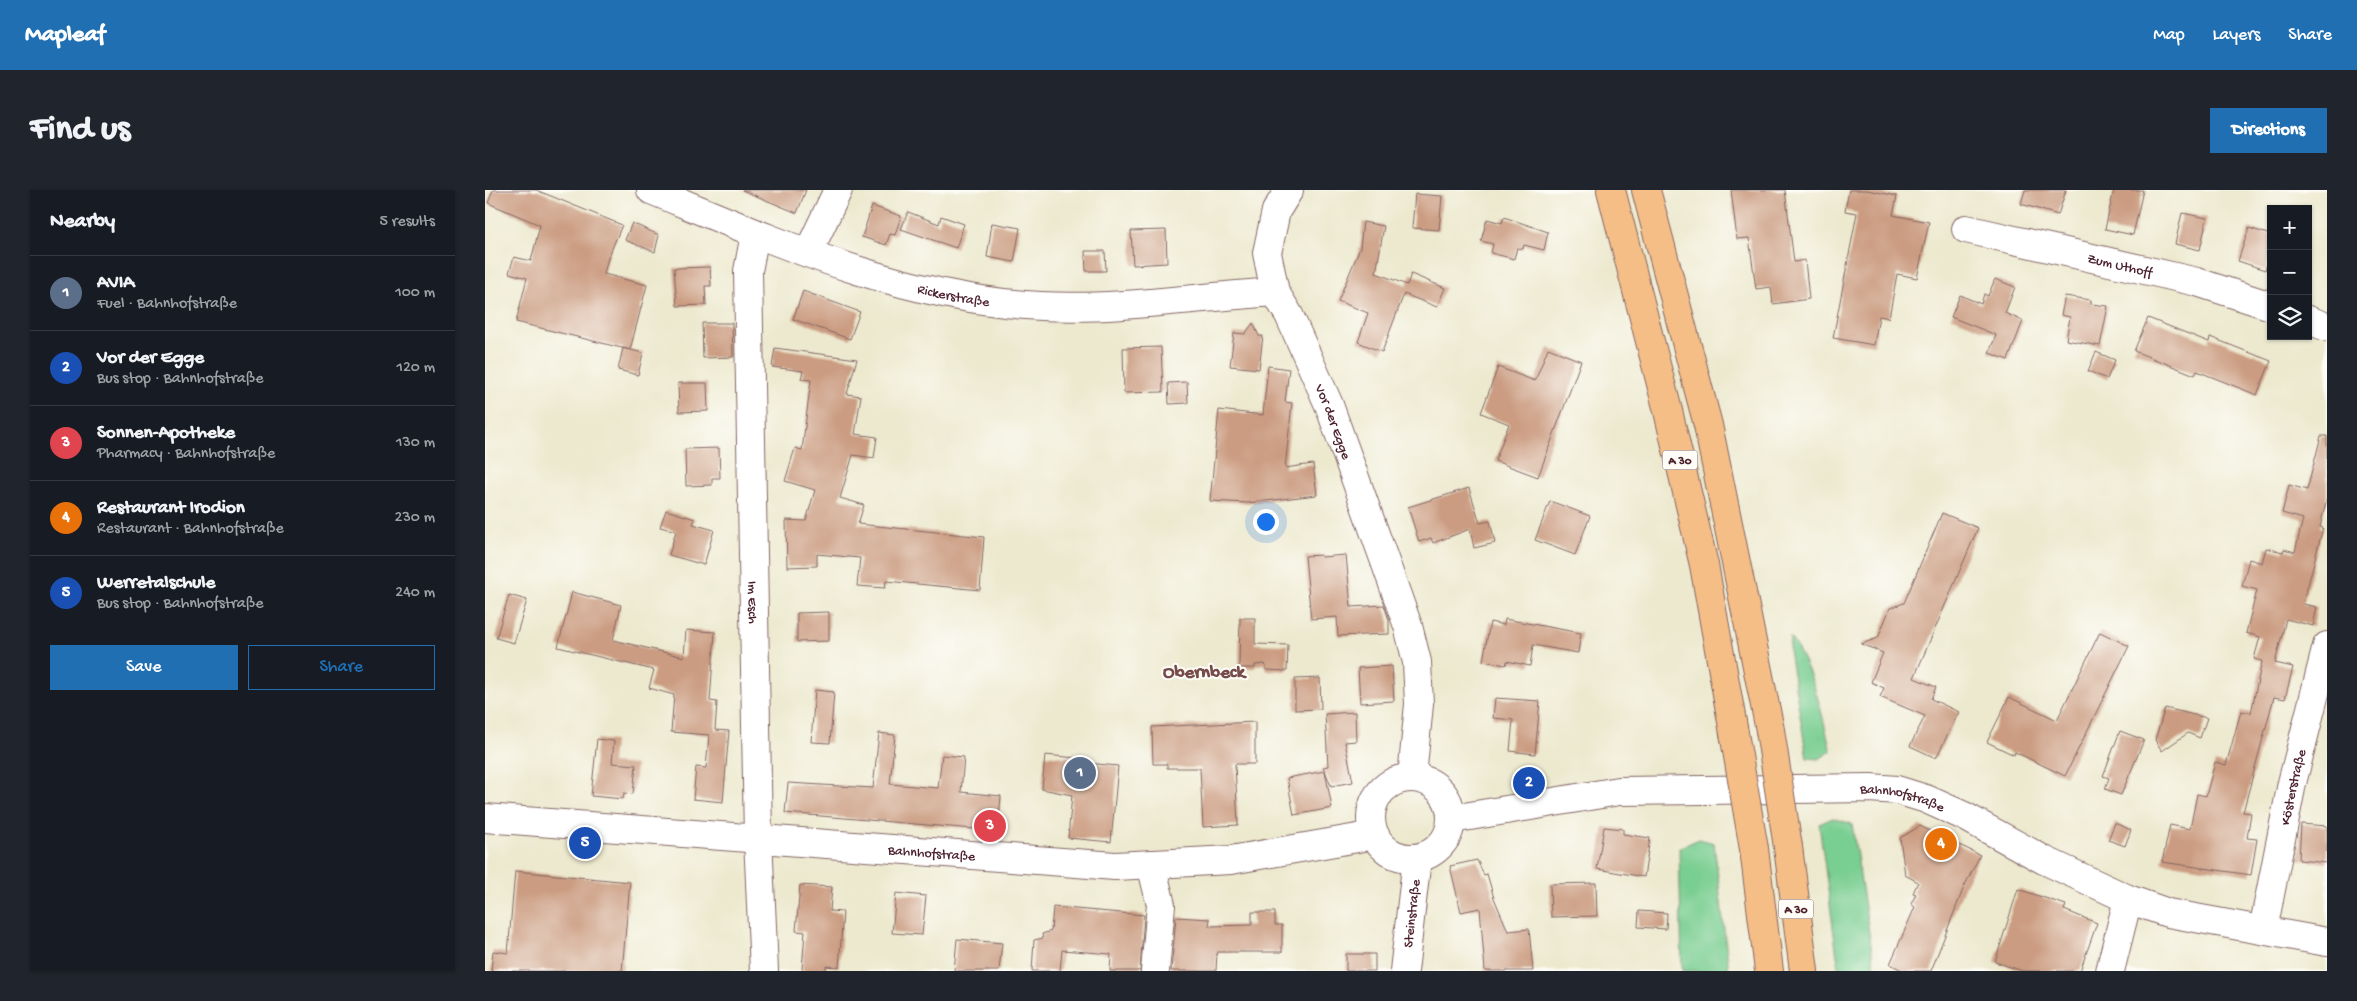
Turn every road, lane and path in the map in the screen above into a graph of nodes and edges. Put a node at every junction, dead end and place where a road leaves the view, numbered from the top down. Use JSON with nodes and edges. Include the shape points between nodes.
{"nodes":[{"id":1,"x":838,"y":190,"type":"edge"},
{"id":2,"x":1289,"y":190,"type":"edge"},
{"id":3,"x":1611,"y":190,"type":"edge"},
{"id":4,"x":1646,"y":190,"type":"edge"},
{"id":5,"x":659,"y":191,"type":"edge"},
{"id":6,"x":1966,"y":229,"type":"dead end"},
{"id":7,"x":755,"y":234,"type":"junction"},
{"id":8,"x":808,"y":253,"type":"junction"},
{"id":9,"x":1275,"y":292,"type":"junction"},
{"id":10,"x":2267,"y":305,"type":"edge"},
{"id":11,"x":2312,"y":321,"type":"edge"},
{"id":12,"x":2327,"y":327,"type":"edge"},
{"id":13,"x":2327,"y":646,"type":"edge"},
{"id":14,"x":1412,"y":777,"type":"junction"},
{"id":15,"x":485,"y":818,"type":"edge"},
{"id":16,"x":1452,"y":819,"type":"junction"},
{"id":17,"x":1375,"y":835,"type":"junction"},
{"id":18,"x":758,"y":838,"type":"junction"},
{"id":19,"x":1417,"y":858,"type":"junction"},
{"id":20,"x":1151,"y":864,"type":"junction"},
{"id":21,"x":2128,"y":899,"type":"junction"},
{"id":22,"x":2263,"y":930,"type":"junction"},
{"id":23,"x":2327,"y":942,"type":"edge"},
{"id":24,"x":764,"y":971,"type":"edge"},
{"id":25,"x":1155,"y":971,"type":"edge"},
{"id":26,"x":1405,"y":971,"type":"edge"},
{"id":27,"x":1769,"y":971,"type":"edge"},
{"id":28,"x":1804,"y":971,"type":"edge"},
{"id":29,"x":2110,"y":971,"type":"edge"}],
"edges":[{"from":1,"to":8,"type":"street"},
{"from":2,"to":9,"type":"street","name":"Vor der Egge","via":[[1276,211],[1267,253]]},
{"from":3,"to":27,"type":"highway","number":"A 30","bridge":true,"via":[[1669,411],[1699,546],[1754,849]]},
{"from":4,"to":28,"type":"highway","number":"A 30","bridge":true,"via":[[1708,425],[1770,730],[1789,846]]},
{"from":5,"to":7,"type":"street","name":"Rickerstraße"},
{"from":6,"to":10,"type":"street","name":"Zum Uthoff","via":[[2197,282]]},
{"from":7,"to":8,"type":"street","name":"Rickerstraße"},
{"from":7,"to":18,"type":"street","name":"Im Esch","via":[[748,271]]},
{"from":8,"to":9,"type":"street","name":"Rickerstraße","via":[[924,291],[1040,306],[1110,306]]},
{"from":9,"to":14,"type":"street","name":"Vor der Egge","via":[[1329,405],[1407,626],[1417,662],[1419,704]]},
{"from":11,"to":12,"type":"street"},
{"from":13,"to":22,"type":"street","name":"Kösterstraße","via":[[2292,783]]},
{"from":14,"to":16,"type":"street","via":[[1425,779],[1440,790],[1450,806]]},
{"from":14,"to":17,"type":"street","via":[[1398,779],[1377,796],[1371,815]]},
{"from":15,"to":18,"type":"street","name":"Bahnhofstraße"},
{"from":16,"to":19,"type":"street","via":[[1445,840],[1428,855]]},
{"from":16,"to":21,"type":"street","name":"Bahnhofstraße","via":[[1619,791],[1897,790],[1964,816],[2044,860]]},
{"from":17,"to":19,"type":"street","via":[[1392,853],[1404,858]]},
{"from":17,"to":20,"type":"street","name":"Bahnhofstraße","via":[[1231,860]]},
{"from":18,"to":20,"type":"street","name":"Bahnhofstraße","via":[[1115,866]]},
{"from":18,"to":24,"type":"street","name":"Im Esch"},
{"from":19,"to":26,"type":"street","name":"Steinstraße"},
{"from":20,"to":25,"type":"street","via":[[1161,905]]},
{"from":21,"to":22,"type":"street","name":"Bahnhofstraße","via":[[2168,913]]},
{"from":21,"to":29,"type":"street"},
{"from":22,"to":23,"type":"street","name":"Bahnhofstraße"}]}
